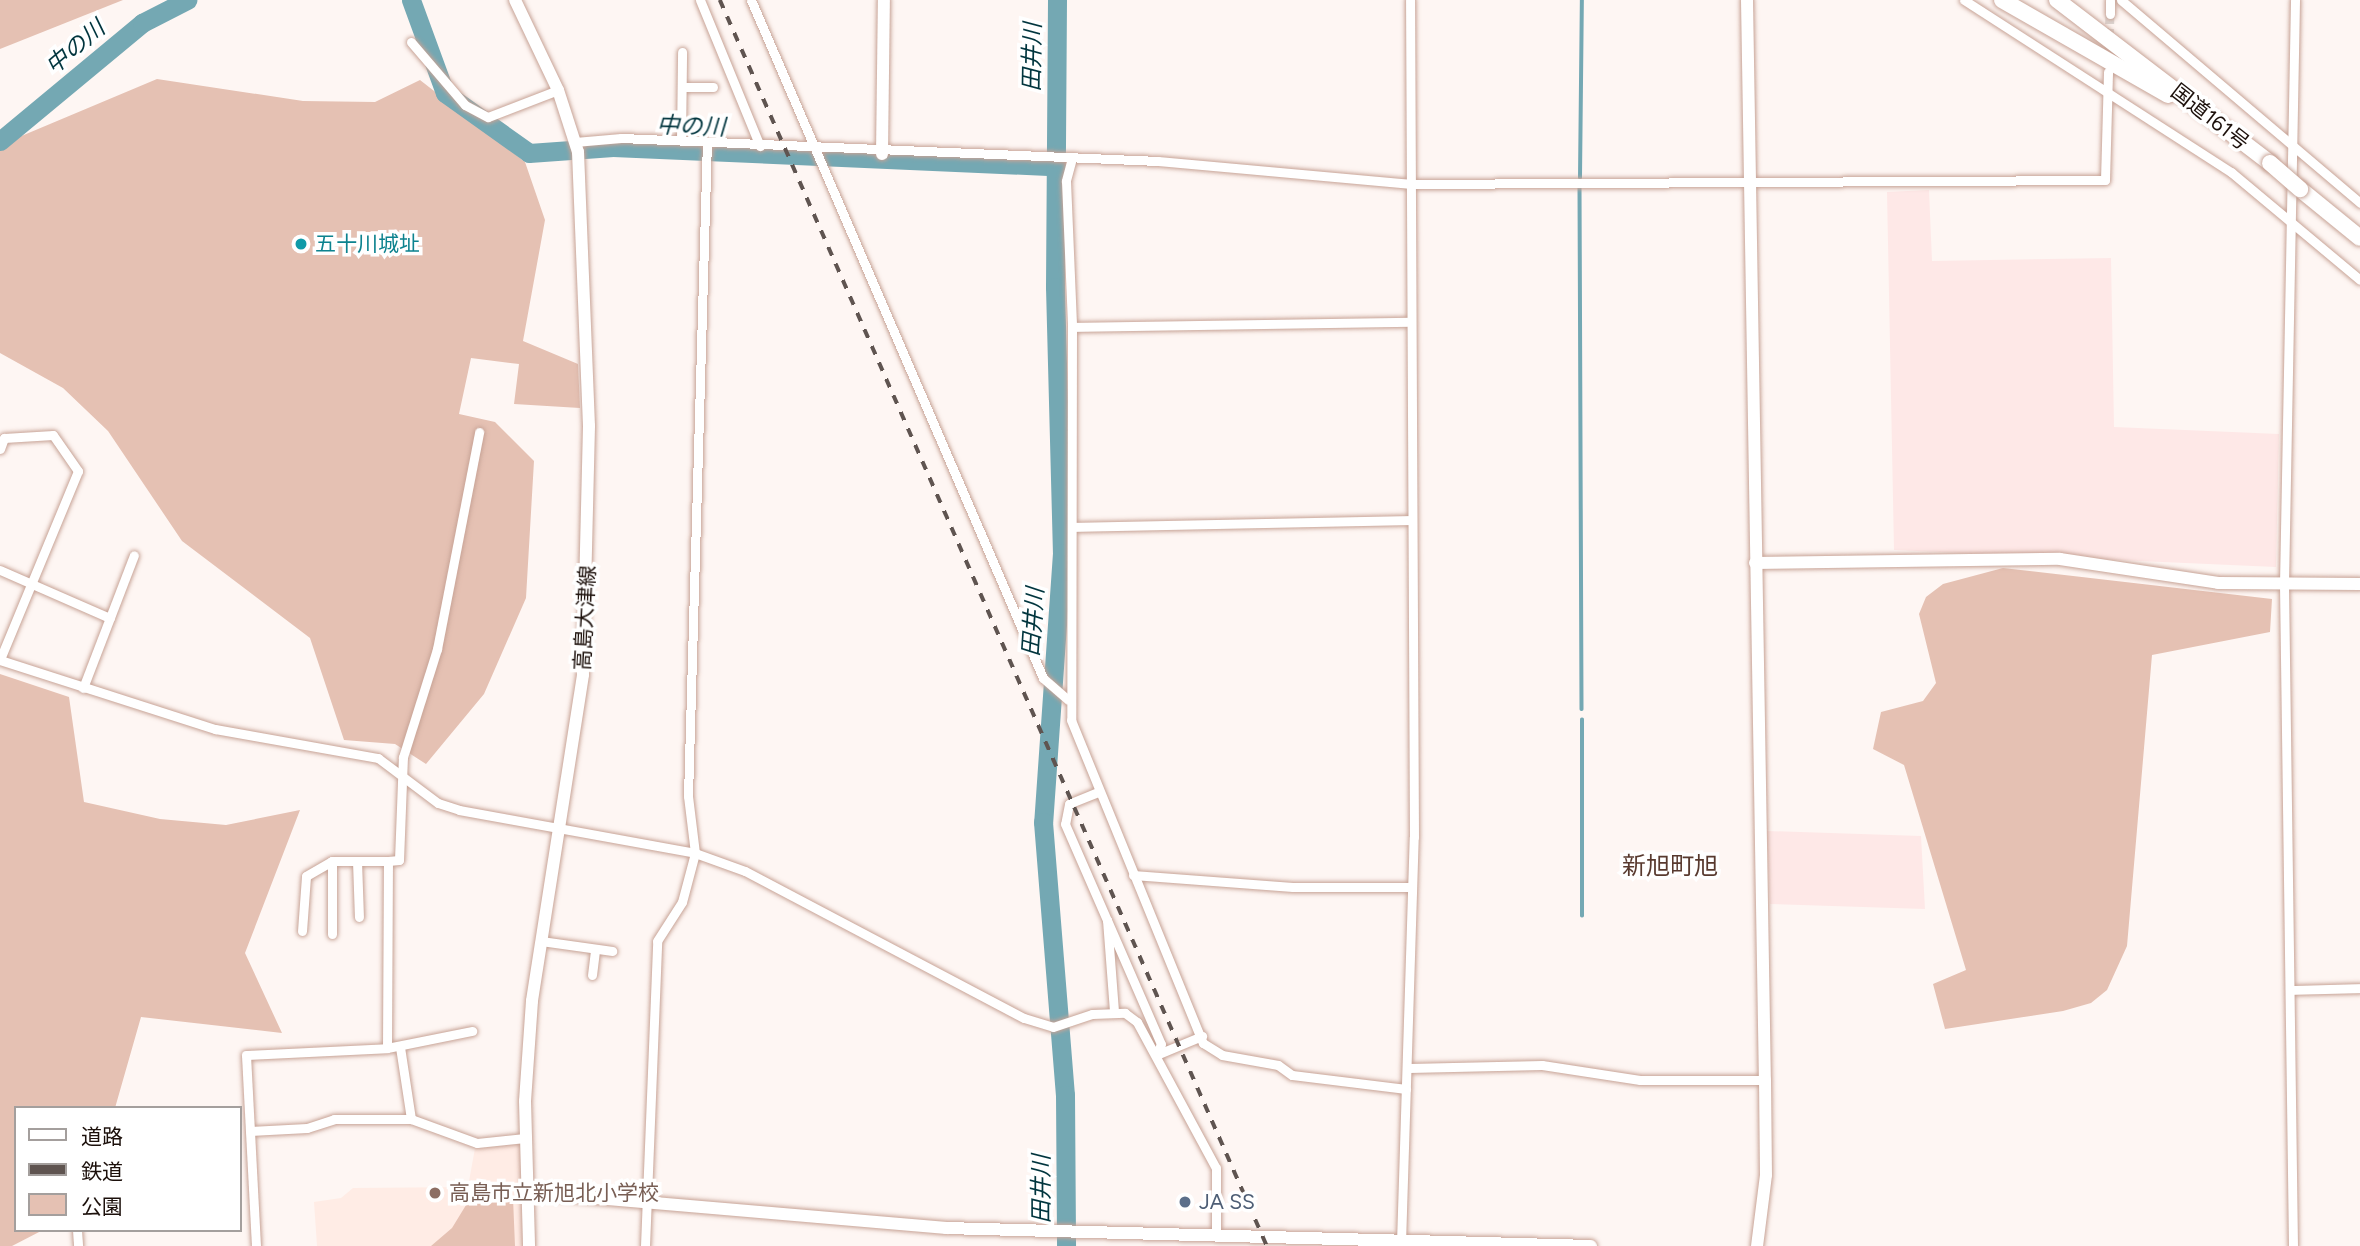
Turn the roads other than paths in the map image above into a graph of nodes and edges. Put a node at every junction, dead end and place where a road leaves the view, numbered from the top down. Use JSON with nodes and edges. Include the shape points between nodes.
{"nodes":[{"id":1,"x":515,"y":0,"type":"edge"},
{"id":2,"x":700,"y":0,"type":"edge"},
{"id":3,"x":751,"y":0,"type":"edge"},
{"id":4,"x":884,"y":0,"type":"edge"},
{"id":5,"x":1410,"y":0,"type":"edge"},
{"id":6,"x":1747,"y":0,"type":"edge"},
{"id":7,"x":1964,"y":0,"type":"edge"},
{"id":8,"x":2002,"y":0,"type":"edge"},
{"id":9,"x":2057,"y":0,"type":"edge"},
{"id":10,"x":2073,"y":0,"type":"edge"},
{"id":11,"x":2110,"y":0,"type":"edge"},
{"id":12,"x":2121,"y":0,"type":"edge"},
{"id":13,"x":2295,"y":0,"type":"edge"},
{"id":14,"x":2110,"y":14,"type":"tunnel mouth"},
{"id":15,"x":411,"y":42,"type":"dead end"},
{"id":16,"x":682,"y":52,"type":"dead end"},
{"id":17,"x":2108,"y":72,"type":"tunnel mouth"},
{"id":18,"x":682,"y":87,"type":"junction"},
{"id":19,"x":713,"y":87,"type":"dead end"},
{"id":20,"x":558,"y":90,"type":"junction"},
{"id":21,"x":2108,"y":90,"type":"junction"},
{"id":22,"x":2216,"y":121,"type":"junction"},
{"id":23,"x":681,"y":141,"type":"junction"},
{"id":24,"x":707,"y":142,"type":"junction"},
{"id":25,"x":576,"y":146,"type":"junction"},
{"id":26,"x":760,"y":146,"type":"junction"},
{"id":27,"x":2293,"y":148,"type":"junction"},
{"id":28,"x":812,"y":150,"type":"junction"},
{"id":29,"x":882,"y":154,"type":"junction"},
{"id":30,"x":1072,"y":158,"type":"junction"},
{"id":31,"x":1749,"y":180,"type":"junction"},
{"id":32,"x":1409,"y":184,"type":"junction"},
{"id":33,"x":2360,"y":203,"type":"edge"},
{"id":34,"x":2291,"y":221,"type":"junction"},
{"id":35,"x":2360,"y":238,"type":"edge"},
{"id":36,"x":2360,"y":280,"type":"edge"},
{"id":37,"x":1407,"y":322,"type":"junction"},
{"id":38,"x":1072,"y":327,"type":"junction"},
{"id":39,"x":479,"y":432,"type":"dead end"},
{"id":40,"x":0,"y":449,"type":"edge"},
{"id":41,"x":1408,"y":520,"type":"junction"},
{"id":42,"x":1073,"y":527,"type":"junction"},
{"id":43,"x":134,"y":555,"type":"dead end"},
{"id":44,"x":1755,"y":563,"type":"junction"},
{"id":45,"x":0,"y":570,"type":"edge"},
{"id":46,"x":31,"y":584,"type":"junction"},
{"id":47,"x":2284,"y":584,"type":"junction"},
{"id":48,"x":2360,"y":584,"type":"edge"},
{"id":49,"x":110,"y":618,"type":"junction"},
{"id":50,"x":0,"y":660,"type":"edge"},
{"id":51,"x":83,"y":688,"type":"junction"},
{"id":52,"x":1065,"y":697,"type":"junction"},
{"id":53,"x":402,"y":771,"type":"junction"},
{"id":54,"x":1097,"y":792,"type":"junction"},
{"id":55,"x":559,"y":827,"type":"junction"},
{"id":56,"x":695,"y":853,"type":"junction"},
{"id":57,"x":332,"y":860,"type":"junction"},
{"id":58,"x":357,"y":861,"type":"junction"},
{"id":59,"x":388,"y":861,"type":"junction"},
{"id":60,"x":1133,"y":875,"type":"junction"},
{"id":61,"x":1412,"y":887,"type":"junction"},
{"id":62,"x":359,"y":917,"type":"dead end"},
{"id":63,"x":1107,"y":920,"type":"junction"},
{"id":64,"x":302,"y":930,"type":"dead end"},
{"id":65,"x":332,"y":934,"type":"dead end"},
{"id":66,"x":541,"y":942,"type":"junction"},
{"id":67,"x":595,"y":949,"type":"junction"},
{"id":68,"x":612,"y":951,"type":"dead end"},
{"id":69,"x":592,"y":975,"type":"dead end"},
{"id":70,"x":2360,"y":988,"type":"edge"},
{"id":71,"x":2290,"y":990,"type":"junction"},
{"id":72,"x":1114,"y":1011,"type":"junction"},
{"id":73,"x":472,"y":1031,"type":"dead end"},
{"id":74,"x":1202,"y":1036,"type":"junction"},
{"id":75,"x":400,"y":1047,"type":"junction"},
{"id":76,"x":387,"y":1048,"type":"junction"},
{"id":77,"x":1156,"y":1055,"type":"junction"},
{"id":78,"x":1409,"y":1068,"type":"junction"},
{"id":79,"x":1765,"y":1080,"type":"junction"},
{"id":80,"x":1406,"y":1089,"type":"junction"},
{"id":81,"x":411,"y":1119,"type":"junction"},
{"id":82,"x":250,"y":1131,"type":"junction"},
{"id":83,"x":525,"y":1138,"type":"junction"},
{"id":84,"x":526,"y":1192,"type":"junction"},
{"id":85,"x":647,"y":1201,"type":"junction"},
{"id":86,"x":1216,"y":1234,"type":"junction"},
{"id":87,"x":1401,"y":1242,"type":"edge"},
{"id":88,"x":256,"y":1246,"type":"edge"},
{"id":89,"x":529,"y":1246,"type":"edge"},
{"id":90,"x":645,"y":1246,"type":"edge"},
{"id":91,"x":1591,"y":1246,"type":"edge"},
{"id":92,"x":1757,"y":1246,"type":"edge"},
{"id":93,"x":2293,"y":1246,"type":"edge"}],
"edges":[{"from":1,"to":20,"type":"street","name":"高島大津線"},
{"from":2,"to":26,"type":"street"},
{"from":3,"to":28,"type":"street"},
{"from":4,"to":29,"type":"street"},
{"from":5,"to":32,"type":"street"},
{"from":6,"to":31,"type":"street"},
{"from":7,"to":21,"type":"street"},
{"from":8,"to":22,"type":"highway"},
{"from":9,"to":22,"type":"highway","name":"国道161号"},
{"from":10,"to":22,"type":"highway"},
{"from":11,"to":14,"type":"street"},
{"from":12,"to":27,"type":"street"},
{"from":13,"to":27,"type":"street"},
{"from":15,"to":20,"type":"street","via":[[466,105],[488,117]]},
{"from":16,"to":18,"type":"street"},
{"from":17,"to":21,"type":"street"},
{"from":18,"to":19,"type":"street"},
{"from":18,"to":23,"type":"street"},
{"from":20,"to":25,"type":"street","name":"高島大津線"},
{"from":21,"to":31,"type":"street","via":[[2105,180]]},
{"from":21,"to":34,"type":"street"},
{"from":22,"to":35,"type":"highway","name":"国道161号","bridge":true},
{"from":23,"to":24,"type":"street"},
{"from":23,"to":25,"type":"street"},
{"from":24,"to":26,"type":"street"},
{"from":24,"to":56,"type":"street","via":[[688,796]]},
{"from":25,"to":55,"type":"street","name":"高島大津線","via":[[587,578],[583,675]]},
{"from":26,"to":28,"type":"street"},
{"from":27,"to":33,"type":"street"},
{"from":27,"to":34,"type":"street"},
{"from":28,"to":29,"type":"street"},
{"from":28,"to":52,"type":"street","via":[[1048,682]]},
{"from":29,"to":30,"type":"street"},
{"from":30,"to":32,"type":"street"},
{"from":30,"to":38,"type":"street","via":[[1066,181]]},
{"from":31,"to":32,"type":"street"},
{"from":31,"to":44,"type":"street"},
{"from":32,"to":37,"type":"street"},
{"from":34,"to":36,"type":"street"},
{"from":34,"to":47,"type":"street"},
{"from":37,"to":38,"type":"street"},
{"from":37,"to":41,"type":"street"},
{"from":38,"to":42,"type":"street"},
{"from":39,"to":53,"type":"street","via":[[437,649]]},
{"from":40,"to":46,"type":"street","via":[[5,438],[53,435],[78,471]]},
{"from":41,"to":42,"type":"street"},
{"from":41,"to":61,"type":"street"},
{"from":42,"to":52,"type":"street"},
{"from":43,"to":49,"type":"street"},
{"from":44,"to":47,"type":"street","via":[[2060,559],[2218,583]]},
{"from":44,"to":79,"type":"street"},
{"from":45,"to":46,"type":"street"},
{"from":46,"to":49,"type":"street"},
{"from":46,"to":50,"type":"street"},
{"from":47,"to":48,"type":"street"},
{"from":47,"to":71,"type":"street"},
{"from":49,"to":51,"type":"street"},
{"from":50,"to":51,"type":"street"},
{"from":51,"to":53,"type":"street","via":[[215,729],[379,758]]},
{"from":52,"to":54,"type":"street"},
{"from":53,"to":55,"type":"street","via":[[438,803]]},
{"from":53,"to":59,"type":"street","via":[[399,860]]},
{"from":54,"to":60,"type":"street"},
{"from":54,"to":63,"type":"street","via":[[1069,804],[1065,824]]},
{"from":55,"to":56,"type":"street"},
{"from":55,"to":66,"type":"street","name":"高島大津線"},
{"from":56,"to":72,"type":"street","via":[[745,871],[994,1004],[1054,1026]]},
{"from":56,"to":85,"type":"street","via":[[682,902],[657,941]]},
{"from":57,"to":58,"type":"street"},
{"from":57,"to":64,"type":"street","via":[[302,884]]},
{"from":57,"to":65,"type":"street"},
{"from":58,"to":59,"type":"street"},
{"from":58,"to":62,"type":"street"},
{"from":59,"to":76,"type":"street"},
{"from":60,"to":61,"type":"street","via":[[1293,887]]},
{"from":60,"to":74,"type":"street"},
{"from":61,"to":78,"type":"street"},
{"from":63,"to":72,"type":"street"},
{"from":63,"to":77,"type":"street","via":[[1161,1044]]},
{"from":66,"to":67,"type":"street"},
{"from":66,"to":83,"type":"street","name":"高島大津線"},
{"from":67,"to":68,"type":"street"},
{"from":67,"to":69,"type":"street"},
{"from":70,"to":71,"type":"street"},
{"from":71,"to":93,"type":"street"},
{"from":72,"to":77,"type":"street","via":[[1137,1022]]},
{"from":73,"to":75,"type":"street"},
{"from":74,"to":77,"type":"street"},
{"from":74,"to":80,"type":"street","via":[[1222,1055],[1278,1065],[1292,1075]]},
{"from":75,"to":76,"type":"street"},
{"from":75,"to":81,"type":"street"},
{"from":76,"to":82,"type":"street","via":[[246,1055]]},
{"from":77,"to":86,"type":"street","via":[[1216,1168]]},
{"from":78,"to":79,"type":"street","via":[[1542,1065],[1640,1080]]},
{"from":78,"to":80,"type":"street"},
{"from":79,"to":92,"type":"street","via":[[1766,1175]]},
{"from":80,"to":87,"type":"street"},
{"from":81,"to":82,"type":"street","via":[[334,1119],[307,1128]]},
{"from":81,"to":83,"type":"street","via":[[477,1143]]},
{"from":82,"to":88,"type":"street"},
{"from":83,"to":84,"type":"street","name":"高島大津線"},
{"from":84,"to":85,"type":"street"},
{"from":84,"to":89,"type":"street","name":"高島大津線"},
{"from":85,"to":86,"type":"street","via":[[1058,1232]]},
{"from":85,"to":90,"type":"street"},
{"from":86,"to":87,"type":"street"},
{"from":87,"to":91,"type":"street"}]}
